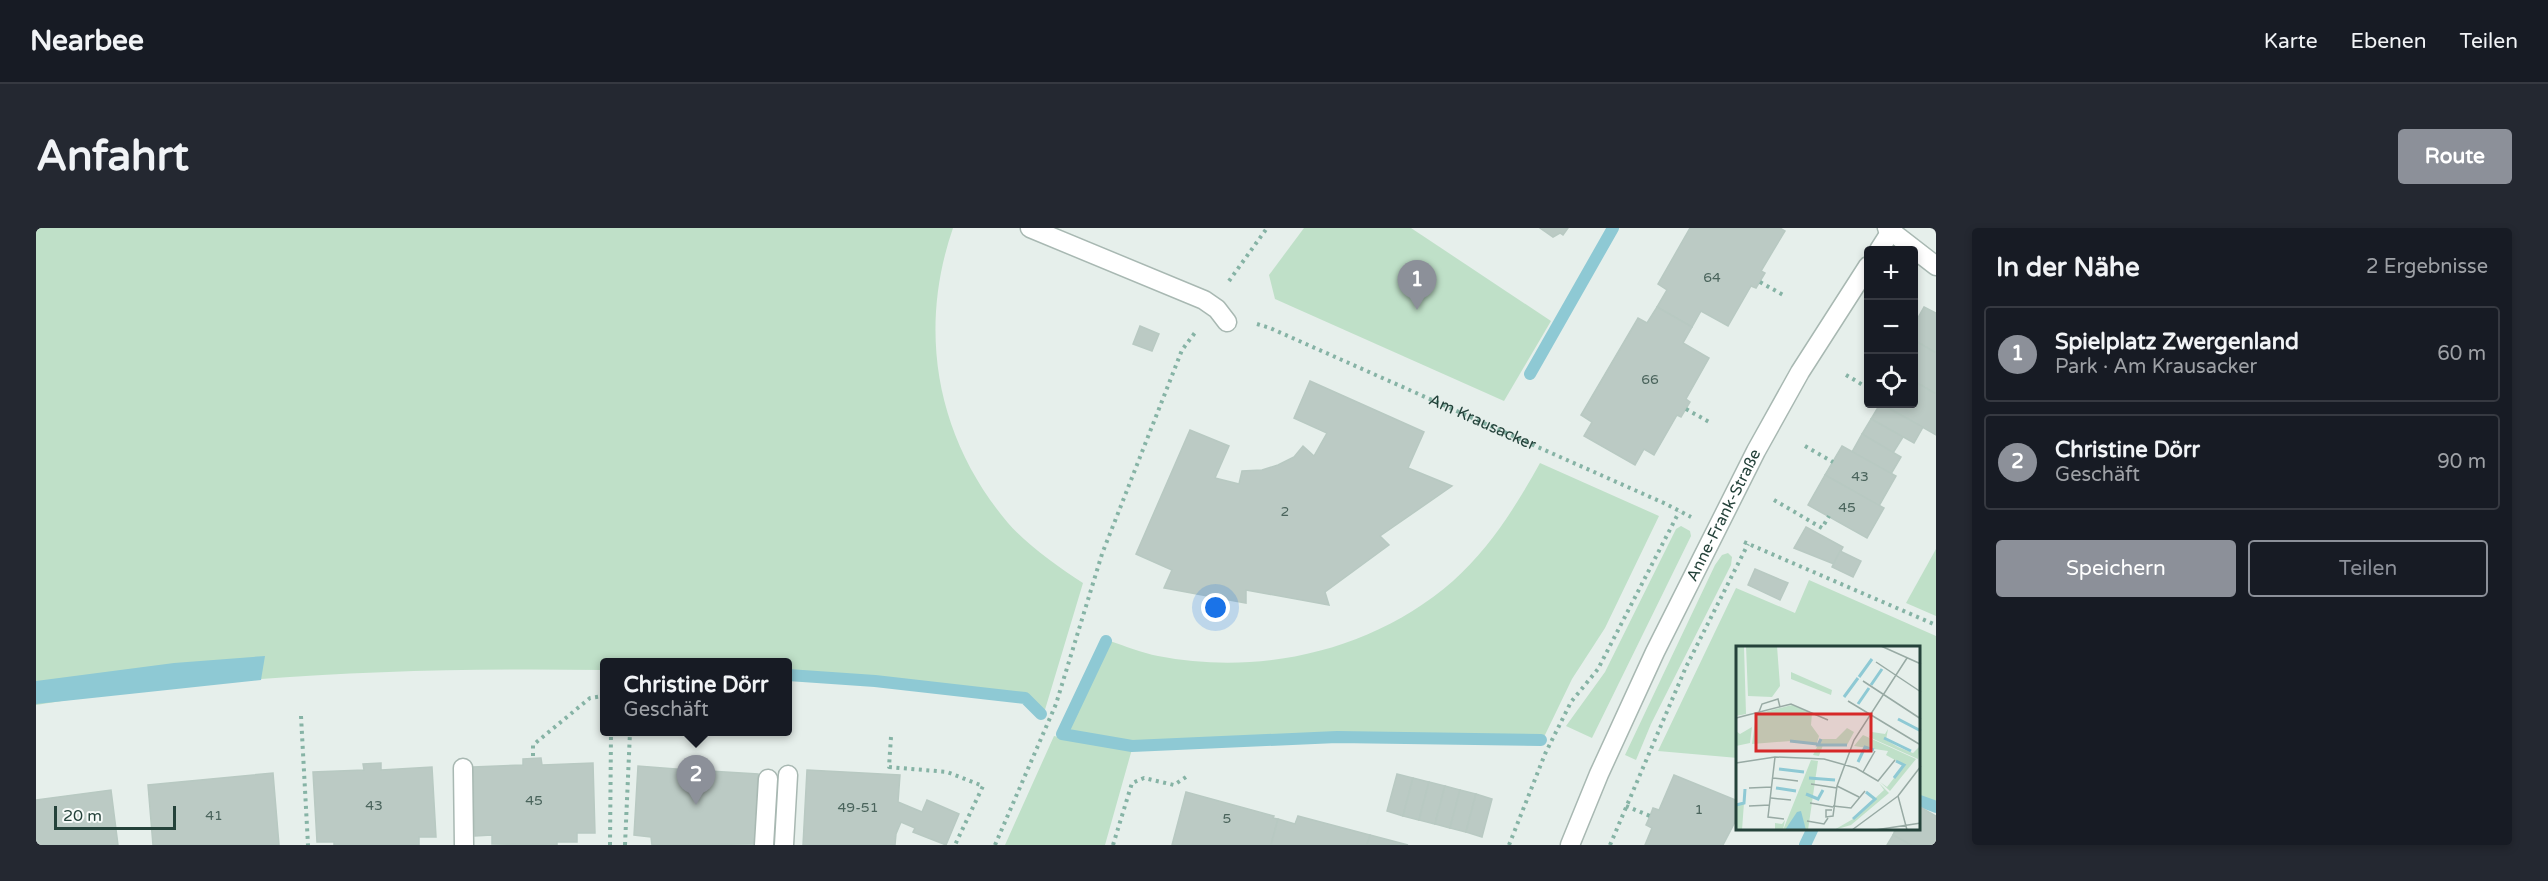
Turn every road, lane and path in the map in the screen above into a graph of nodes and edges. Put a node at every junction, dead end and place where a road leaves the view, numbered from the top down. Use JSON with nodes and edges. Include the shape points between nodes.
{"nodes":[{"id":1,"x":1030,"y":228,"type":"edge"},
{"id":2,"x":1267,"y":228,"type":"edge"},
{"id":3,"x":1890,"y":229,"type":"edge"},
{"id":4,"x":1881,"y":246,"type":"edge"},
{"id":5,"x":1936,"y":266,"type":"edge"},
{"id":6,"x":1864,"y":274,"type":"edge"},
{"id":7,"x":1760,"y":282,"type":"dead end"},
{"id":8,"x":1785,"y":296,"type":"dead end"},
{"id":9,"x":1222,"y":316,"type":"junction"},
{"id":10,"x":1846,"y":375,"type":"dead end"},
{"id":11,"x":1864,"y":385,"type":"edge"},
{"id":12,"x":1686,"y":409,"type":"dead end"},
{"id":13,"x":1711,"y":423,"type":"dead end"},
{"id":14,"x":1805,"y":447,"type":"dead end"},
{"id":15,"x":1833,"y":462,"type":"dead end"},
{"id":16,"x":1774,"y":500,"type":"dead end"},
{"id":17,"x":1679,"y":512,"type":"junction"},
{"id":18,"x":1829,"y":516,"type":"dead end"},
{"id":19,"x":1717,"y":530,"type":"junction"},
{"id":20,"x":1748,"y":544,"type":"junction"},
{"id":21,"x":1936,"y":625,"type":"edge"},
{"id":22,"x":600,"y":697,"type":"edge"},
{"id":23,"x":301,"y":716,"type":"dead end"},
{"id":24,"x":611,"y":736,"type":"edge"},
{"id":25,"x":630,"y":736,"type":"edge"},
{"id":26,"x":891,"y":737,"type":"dead end"},
{"id":27,"x":532,"y":756,"type":"dead end"},
{"id":28,"x":463,"y":768,"type":"dead end"},
{"id":29,"x":788,"y":775,"type":"dead end"},
{"id":30,"x":1186,"y":777,"type":"dead end"},
{"id":31,"x":768,"y":779,"type":"dead end"},
{"id":32,"x":1626,"y":806,"type":"junction"},
{"id":33,"x":1650,"y":816,"type":"dead end"},
{"id":34,"x":308,"y":845,"type":"edge"},
{"id":35,"x":464,"y":845,"type":"edge"},
{"id":36,"x":610,"y":845,"type":"edge"},
{"id":37,"x":625,"y":845,"type":"edge"},
{"id":38,"x":764,"y":845,"type":"edge"},
{"id":39,"x":784,"y":845,"type":"edge"},
{"id":40,"x":955,"y":845,"type":"edge"},
{"id":41,"x":995,"y":845,"type":"edge"},
{"id":42,"x":1113,"y":845,"type":"edge"},
{"id":43,"x":1509,"y":845,"type":"edge"},
{"id":44,"x":1570,"y":845,"type":"edge"},
{"id":45,"x":1610,"y":845,"type":"edge"}],
"edges":[{"from":1,"to":9,"type":"street","via":[[1204,300]]},
{"from":2,"to":9,"type":"path","via":[[1226,284]]},
{"from":3,"to":4,"type":"street"},
{"from":3,"to":5,"type":"street"},
{"from":6,"to":19,"type":"street","name":"Anne-Frank-Straße","via":[[1800,372]]},
{"from":7,"to":8,"type":"path"},
{"from":9,"to":17,"type":"path","name":"Am Krausacker","via":[[1270,328]]},
{"from":9,"to":41,"type":"path","name":"Am Krausacker","via":[[1195,330],[1182,350],[1101,554],[1056,704]]},
{"from":10,"to":11,"type":"path"},
{"from":12,"to":13,"type":"path"},
{"from":14,"to":15,"type":"path"},
{"from":16,"to":18,"type":"path","via":[[1822,528]]},
{"from":17,"to":19,"type":"path","name":"Am Krausacker"},
{"from":17,"to":43,"type":"path","via":[[1598,669],[1571,702],[1545,754]]},
{"from":19,"to":20,"type":"path","name":"Am Krausacker"},
{"from":19,"to":44,"type":"street","name":"Anne-Frank-Straße","via":[[1654,652]]},
{"from":20,"to":21,"type":"path","name":"Am Krausacker"},
{"from":20,"to":32,"type":"path","via":[[1686,667]]},
{"from":22,"to":27,"type":"path","via":[[590,698],[532,745]]},
{"from":23,"to":34,"type":"path"},
{"from":24,"to":36,"type":"path"},
{"from":25,"to":37,"type":"path"},
{"from":26,"to":40,"type":"path","via":[[889,767],[947,772],[983,786]]},
{"from":28,"to":35,"type":"street"},
{"from":29,"to":39,"type":"street"},
{"from":30,"to":42,"type":"path","via":[[1174,784],[1144,778],[1132,783]]},
{"from":31,"to":38,"type":"street"},
{"from":32,"to":33,"type":"path"},
{"from":32,"to":45,"type":"path"}]}
